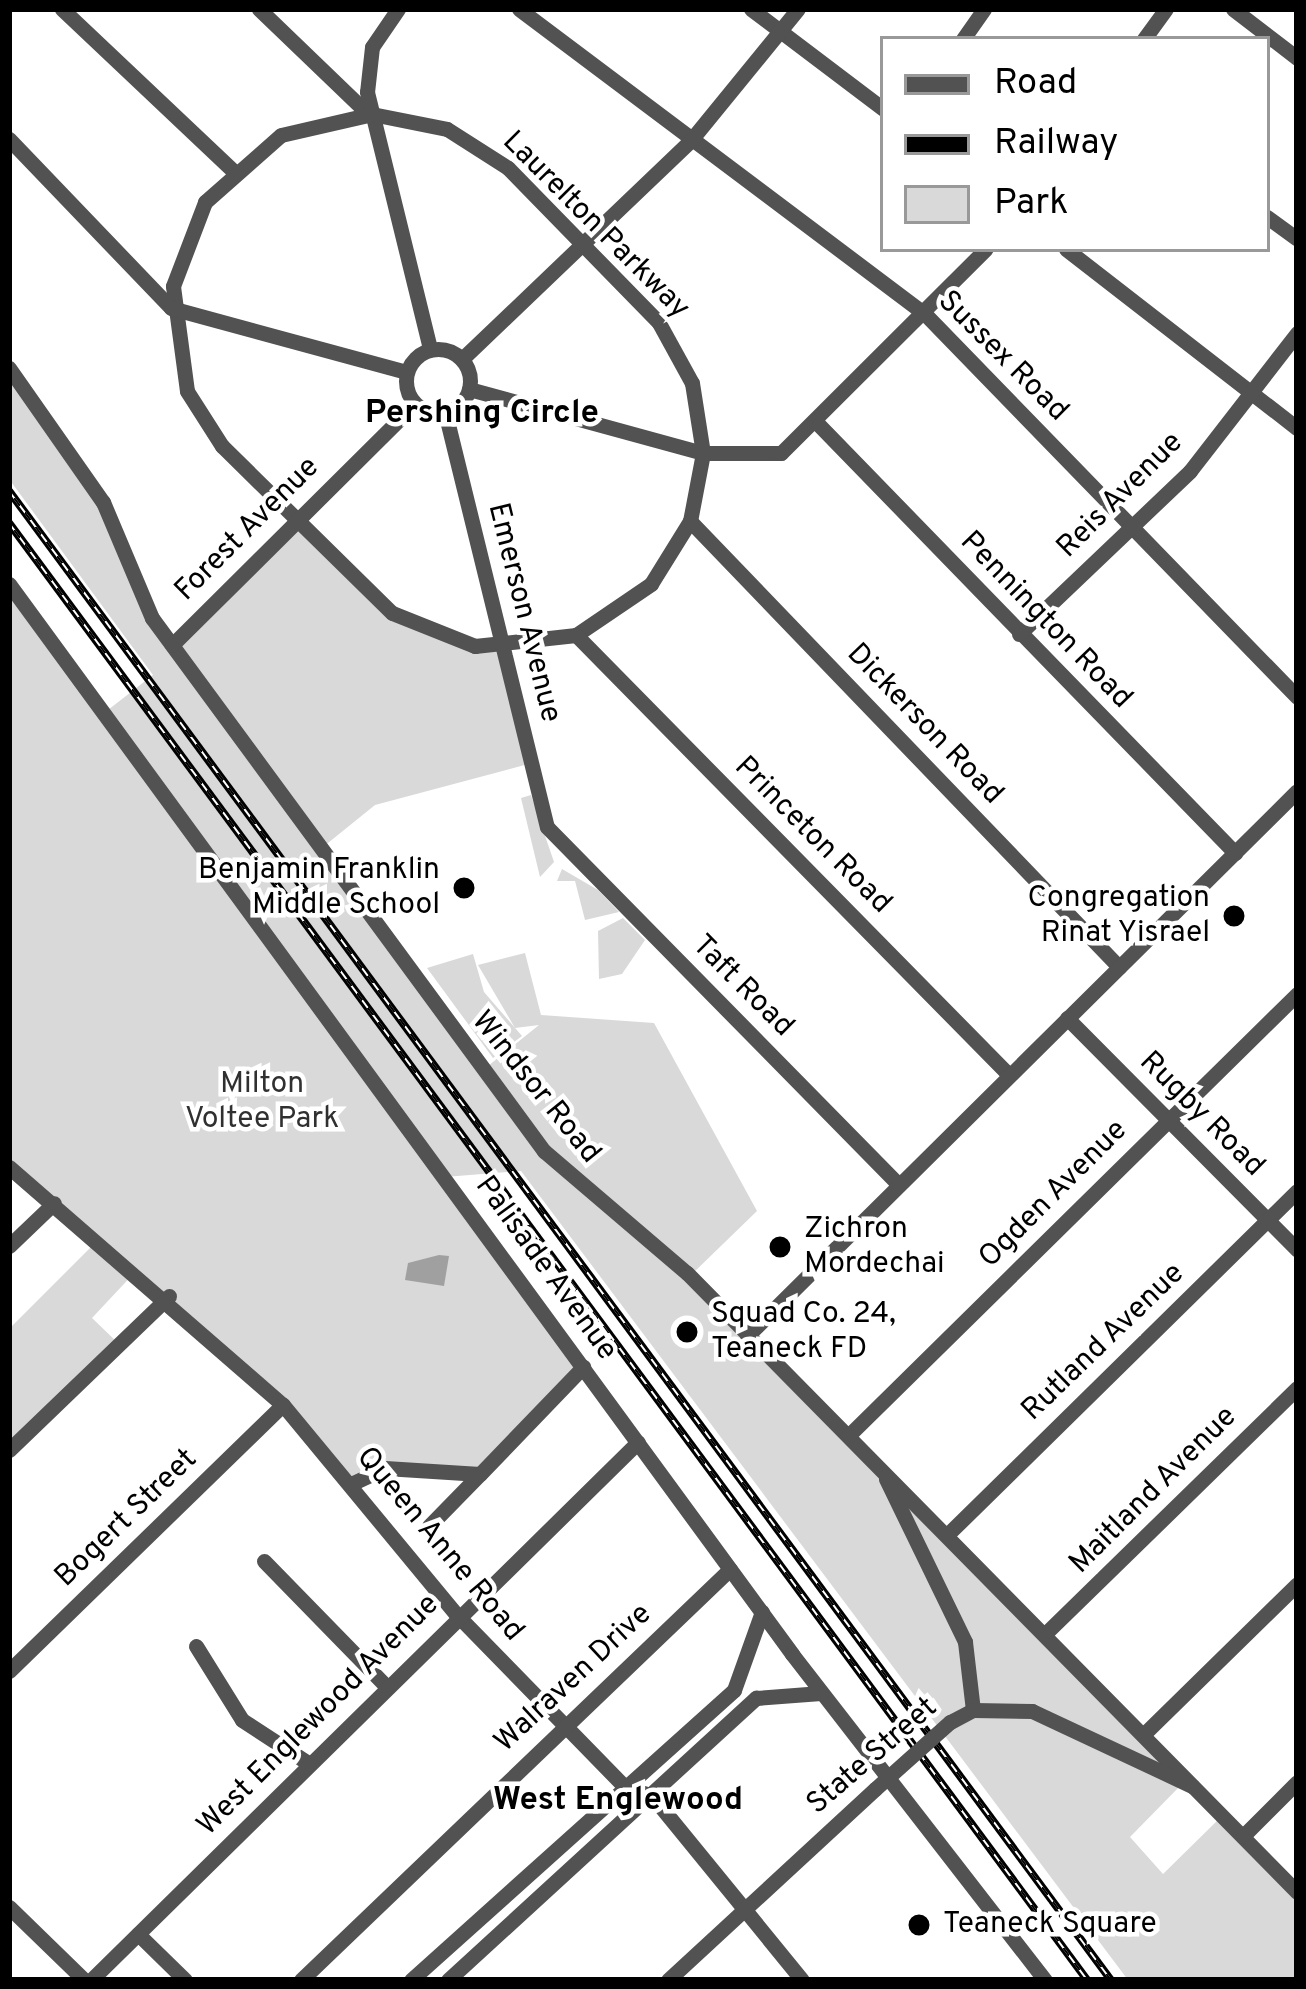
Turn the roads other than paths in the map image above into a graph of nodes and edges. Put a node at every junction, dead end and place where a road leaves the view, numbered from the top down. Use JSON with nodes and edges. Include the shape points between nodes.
{"nodes":[{"id":1,"x":62,"y":9,"type":"edge"},
{"id":2,"x":260,"y":9,"type":"edge"},
{"id":3,"x":398,"y":9,"type":"edge"},
{"id":4,"x":520,"y":9,"type":"edge"},
{"id":5,"x":751,"y":9,"type":"edge"},
{"id":6,"x":798,"y":9,"type":"edge"},
{"id":7,"x":984,"y":9,"type":"edge"},
{"id":8,"x":1166,"y":9,"type":"edge"},
{"id":9,"x":1233,"y":9,"type":"edge"},
{"id":10,"x":781,"y":32,"type":"junction"},
{"id":11,"x":965,"y":36,"type":"edge"},
{"id":12,"x":1146,"y":36,"type":"edge"},
{"id":13,"x":1268,"y":36,"type":"edge"},
{"id":14,"x":1270,"y":37,"type":"edge"},
{"id":15,"x":1297,"y":58,"type":"edge"},
{"id":16,"x":880,"y":107,"type":"edge"},
{"id":17,"x":370,"y":114,"type":"junction"},
{"id":18,"x":9,"y":140,"type":"edge"},
{"id":19,"x":691,"y":140,"type":"junction"},
{"id":20,"x":232,"y":170,"type":"junction"},
{"id":21,"x":1270,"y":219,"type":"edge"},
{"id":22,"x":1297,"y":239,"type":"edge"},
{"id":23,"x":580,"y":246,"type":"junction"},
{"id":24,"x":983,"y":252,"type":"edge"},
{"id":25,"x":1070,"y":252,"type":"edge"},
{"id":26,"x":165,"y":304,"type":"junction"},
{"id":27,"x":927,"y":316,"type":"junction"},
{"id":28,"x":1297,"y":333,"type":"edge"},
{"id":29,"x":430,"y":349,"type":"junction"},
{"id":30,"x":462,"y":359,"type":"junction"},
{"id":31,"x":9,"y":368,"type":"edge"},
{"id":32,"x":406,"y":372,"type":"junction"},
{"id":33,"x":469,"y":389,"type":"junction"},
{"id":34,"x":1252,"y":392,"type":"junction"},
{"id":35,"x":415,"y":404,"type":"junction"},
{"id":36,"x":446,"y":412,"type":"junction"},
{"id":37,"x":819,"y":424,"type":"junction"},
{"id":38,"x":1297,"y":428,"type":"edge"},
{"id":39,"x":704,"y":453,"type":"junction"},
{"id":40,"x":295,"y":520,"type":"junction"},
{"id":41,"x":690,"y":521,"type":"junction"},
{"id":42,"x":1130,"y":528,"type":"junction"},
{"id":43,"x":9,"y":584,"type":"edge"},
{"id":44,"x":1018,"y":634,"type":"junction"},
{"id":45,"x":576,"y":635,"type":"junction"},
{"id":46,"x":172,"y":645,"type":"junction"},
{"id":47,"x":503,"y":648,"type":"junction"},
{"id":48,"x":1297,"y":697,"type":"edge"},
{"id":49,"x":1297,"y":791,"type":"edge"},
{"id":50,"x":547,"y":827,"type":"joint"},
{"id":51,"x":1234,"y":853,"type":"junction"},
{"id":52,"x":1119,"y":967,"type":"junction"},
{"id":53,"x":1297,"y":994,"type":"edge"},
{"id":54,"x":1067,"y":1018,"type":"junction"},
{"id":55,"x":1010,"y":1075,"type":"junction"},
{"id":56,"x":1168,"y":1120,"type":"junction"},
{"id":57,"x":9,"y":1166,"type":"edge"},
{"id":58,"x":899,"y":1185,"type":"junction"},
{"id":59,"x":1297,"y":1191,"type":"edge"},
{"id":60,"x":54,"y":1203,"type":"junction"},
{"id":61,"x":1267,"y":1220,"type":"junction"},
{"id":62,"x":9,"y":1246,"type":"edge"},
{"id":63,"x":1297,"y":1250,"type":"edge"},
{"id":64,"x":169,"y":1296,"type":"junction"},
{"id":65,"x":747,"y":1336,"type":"junction"},
{"id":66,"x":583,"y":1367,"type":"junction"},
{"id":67,"x":1297,"y":1388,"type":"edge"},
{"id":68,"x":283,"y":1405,"type":"junction"},
{"id":69,"x":849,"y":1435,"type":"junction"},
{"id":70,"x":638,"y":1442,"type":"junction"},
{"id":71,"x":9,"y":1450,"type":"edge"},
{"id":72,"x":880,"y":1465,"type":"junction"},
{"id":73,"x":480,"y":1474,"type":"junction"},
{"id":74,"x":352,"y":1483,"type":"junction"},
{"id":75,"x":429,"y":1526,"type":"dead end"},
{"id":76,"x":949,"y":1533,"type":"junction"},
{"id":77,"x":264,"y":1561,"type":"dead end"},
{"id":78,"x":730,"y":1569,"type":"junction"},
{"id":79,"x":1297,"y":1584,"type":"edge"},
{"id":80,"x":761,"y":1612,"type":"junction"},
{"id":81,"x":457,"y":1615,"type":"junction"},
{"id":82,"x":1048,"y":1631,"type":"junction"},
{"id":83,"x":196,"y":1646,"type":"dead end"},
{"id":84,"x":11,"y":1664,"type":"edge"},
{"id":85,"x":386,"y":1687,"type":"junction"},
{"id":86,"x":820,"y":1693,"type":"junction"},
{"id":87,"x":973,"y":1710,"type":"junction"},
{"id":88,"x":564,"y":1724,"type":"junction"},
{"id":89,"x":1146,"y":1732,"type":"junction"},
{"id":90,"x":308,"y":1763,"type":"junction"},
{"id":91,"x":1297,"y":1782,"type":"edge"},
{"id":92,"x":625,"y":1787,"type":"junction"},
{"id":93,"x":1201,"y":1791,"type":"junction"},
{"id":94,"x":652,"y":1796,"type":"junction"},
{"id":95,"x":1243,"y":1836,"type":"junction"},
{"id":96,"x":1297,"y":1892,"type":"edge"},
{"id":97,"x":9,"y":1907,"type":"edge"},
{"id":98,"x":747,"y":1907,"type":"junction"},
{"id":99,"x":138,"y":1934,"type":"junction"},
{"id":100,"x":87,"y":1980,"type":"edge"},
{"id":101,"x":184,"y":1980,"type":"edge"},
{"id":102,"x":301,"y":1980,"type":"edge"},
{"id":103,"x":411,"y":1980,"type":"edge"},
{"id":104,"x":448,"y":1980,"type":"edge"},
{"id":105,"x":668,"y":1980,"type":"edge"},
{"id":106,"x":802,"y":1980,"type":"edge"},
{"id":107,"x":1045,"y":1980,"type":"edge"}],
"edges":[{"from":1,"to":20,"type":"street"},
{"from":2,"to":17,"type":"street"},
{"from":3,"to":17,"type":"street","via":[[368,60]]},
{"from":4,"to":19,"type":"street","name":"Sussex Road"},
{"from":5,"to":10,"type":"street"},
{"from":6,"to":10,"type":"street"},
{"from":7,"to":11,"type":"street"},
{"from":8,"to":12,"type":"street"},
{"from":9,"to":13,"type":"street"},
{"from":10,"to":16,"type":"street"},
{"from":10,"to":19,"type":"street"},
{"from":14,"to":15,"type":"street"},
{"from":17,"to":20,"type":"street","via":[[300,126]]},
{"from":17,"to":23,"type":"street","name":"Laurelton Parkway","via":[[468,139]]},
{"from":17,"to":29,"type":"street"},
{"from":18,"to":26,"type":"street"},
{"from":19,"to":23,"type":"street"},
{"from":19,"to":27,"type":"street","name":"Sussex Road"},
{"from":20,"to":26,"type":"street","via":[[184,242]]},
{"from":21,"to":22,"type":"street"},
{"from":23,"to":30,"type":"street"},
{"from":23,"to":39,"type":"street","name":"Laurelton Parkway","via":[[671,339],[696,394]]},
{"from":24,"to":27,"type":"street"},
{"from":25,"to":34,"type":"street"},
{"from":26,"to":32,"type":"street"},
{"from":26,"to":40,"type":"street","via":[[198,413]]},
{"from":27,"to":37,"type":"street"},
{"from":27,"to":42,"type":"street","name":"Sussex Road"},
{"from":28,"to":34,"type":"street","name":"Reis Avenue"},
{"from":29,"to":30,"type":"street"},
{"from":29,"to":32,"type":"street"},
{"from":30,"to":33,"type":"street"},
{"from":31,"to":46,"type":"street","name":"Windsor Road","via":[[97,491]]},
{"from":32,"to":35,"type":"street"},
{"from":33,"to":36,"type":"street"},
{"from":33,"to":39,"type":"street"},
{"from":34,"to":38,"type":"street"},
{"from":34,"to":42,"type":"street","name":"Reis Avenue"},
{"from":35,"to":36,"type":"street"},
{"from":35,"to":40,"type":"street","name":"Forest Avenue"},
{"from":36,"to":47,"type":"street","name":"Emerson Avenue"},
{"from":37,"to":39,"type":"street","via":[[782,453]]},
{"from":37,"to":44,"type":"street","name":"Pennington Road"},
{"from":39,"to":41,"type":"street","name":"Laurelton Parkway"},
{"from":40,"to":46,"type":"street","name":"Forest Avenue"},
{"from":40,"to":47,"type":"street","via":[[392,614],[452,641]]},
{"from":41,"to":45,"type":"street","via":[[651,584]]},
{"from":41,"to":52,"type":"street","name":"Dickerson Road"},
{"from":42,"to":44,"type":"street","name":"Reis Avenue"},
{"from":42,"to":48,"type":"street","name":"Sussex Road"},
{"from":43,"to":66,"type":"street","name":"Palisade Avenue"},
{"from":44,"to":51,"type":"street","name":"Pennington Road"},
{"from":45,"to":47,"type":"street"},
{"from":45,"to":55,"type":"street","name":"Princeton Road"},
{"from":46,"to":65,"type":"street","name":"Windsor Road","via":[[544,1151]]},
{"from":47,"to":50,"type":"street","name":"Emerson Avenue"},
{"from":49,"to":51,"type":"street"},
{"from":50,"to":58,"type":"street","name":"Taft Road"},
{"from":51,"to":52,"type":"street"},
{"from":52,"to":54,"type":"street"},
{"from":53,"to":56,"type":"street","name":"Ogden Avenue"},
{"from":54,"to":55,"type":"street"},
{"from":54,"to":56,"type":"street","name":"Rugby Road"},
{"from":55,"to":58,"type":"street"},
{"from":56,"to":61,"type":"street","name":"Rugby Road"},
{"from":56,"to":69,"type":"street","name":"Ogden Avenue"},
{"from":57,"to":60,"type":"street","name":"Queen Anne Road"},
{"from":58,"to":65,"type":"street"},
{"from":59,"to":61,"type":"street","name":"Rutland Avenue"},
{"from":60,"to":62,"type":"street"},
{"from":60,"to":64,"type":"street","name":"Queen Anne Road"},
{"from":61,"to":63,"type":"street","name":"Rugby Road"},
{"from":61,"to":76,"type":"street","name":"Rutland Avenue"},
{"from":64,"to":68,"type":"street","name":"Queen Anne Road"},
{"from":64,"to":71,"type":"street"},
{"from":65,"to":69,"type":"street","name":"Windsor Road"},
{"from":66,"to":70,"type":"street","name":"Palisade Avenue"},
{"from":66,"to":73,"type":"street"},
{"from":67,"to":82,"type":"street","name":"Maitland Avenue"},
{"from":68,"to":74,"type":"street","name":"Queen Anne Road"},
{"from":68,"to":84,"type":"street","name":"Bogert Street"},
{"from":69,"to":72,"type":"street","name":"Windsor Road"},
{"from":70,"to":78,"type":"street","name":"Palisade Avenue"},
{"from":70,"to":81,"type":"street","name":"West Englewood Avenue"},
{"from":72,"to":76,"type":"street","name":"Windsor Road"},
{"from":72,"to":87,"type":"street","name":"State Street","via":[[957,1619]]},
{"from":73,"to":74,"type":"street","via":[[385,1468]]},
{"from":73,"to":75,"type":"street"},
{"from":74,"to":81,"type":"street","name":"Queen Anne Road"},
{"from":76,"to":82,"type":"street","name":"Windsor Road"},
{"from":77,"to":85,"type":"street"},
{"from":78,"to":80,"type":"street","name":"Palisade Avenue"},
{"from":78,"to":88,"type":"street","name":"Walraven Drive"},
{"from":79,"to":89,"type":"street"},
{"from":80,"to":86,"type":"street","name":"Palisade Avenue"},
{"from":80,"to":92,"type":"street","via":[[743,1679]]},
{"from":81,"to":85,"type":"street","name":"West Englewood Avenue"},
{"from":81,"to":88,"type":"street","name":"Queen Anne Road"},
{"from":82,"to":89,"type":"street","name":"Windsor Road"},
{"from":83,"to":90,"type":"street","via":[[242,1720]]},
{"from":85,"to":90,"type":"street","name":"West Englewood Avenue"},
{"from":86,"to":94,"type":"street","via":[[762,1694]]},
{"from":86,"to":107,"type":"street","name":"Palisade Avenue"},
{"from":87,"to":93,"type":"street","via":[[1032,1711]]},
{"from":87,"to":98,"type":"street","name":"State Street","bridge":true,"via":[[950,1722]]},
{"from":88,"to":92,"type":"street","name":"Queen Anne Road"},
{"from":88,"to":102,"type":"street","name":"Walraven Drive"},
{"from":89,"to":93,"type":"street","name":"Windsor Road"},
{"from":90,"to":99,"type":"street","name":"West Englewood Avenue"},
{"from":91,"to":95,"type":"street"},
{"from":92,"to":94,"type":"street","name":"Queen Anne Road"},
{"from":92,"to":103,"type":"street"},
{"from":93,"to":95,"type":"street","name":"Windsor Road"},
{"from":94,"to":98,"type":"street"},
{"from":94,"to":104,"type":"street"},
{"from":95,"to":96,"type":"street","name":"Windsor Road"},
{"from":97,"to":100,"type":"street"},
{"from":98,"to":105,"type":"street","name":"State Street"},
{"from":98,"to":106,"type":"street"},
{"from":99,"to":100,"type":"street","name":"West Englewood Avenue"},
{"from":99,"to":101,"type":"street"}]}
